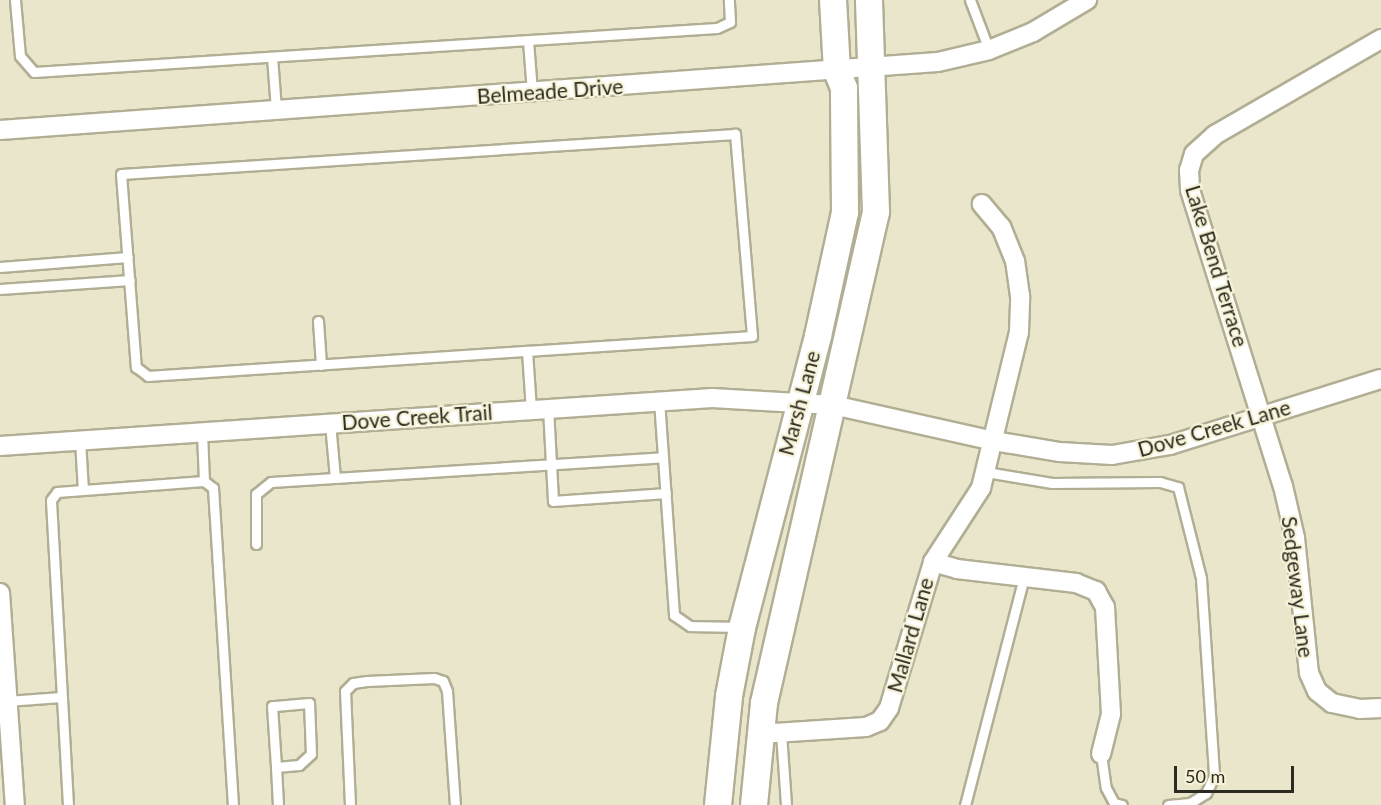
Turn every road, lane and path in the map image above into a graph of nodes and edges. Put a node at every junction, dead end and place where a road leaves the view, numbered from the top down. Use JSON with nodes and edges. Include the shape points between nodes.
{"nodes":[{"id":1,"x":15,"y":0,"type":"edge"},
{"id":2,"x":729,"y":0,"type":"edge"},
{"id":3,"x":833,"y":0,"type":"edge"},
{"id":4,"x":869,"y":0,"type":"edge"},
{"id":5,"x":970,"y":0,"type":"edge"},
{"id":6,"x":1088,"y":0,"type":"edge"},
{"id":7,"x":1381,"y":39,"type":"edge"},
{"id":8,"x":528,"y":41,"type":"junction"},
{"id":9,"x":988,"y":50,"type":"junction"},
{"id":10,"x":272,"y":57,"type":"junction"},
{"id":11,"x":872,"y":68,"type":"junction"},
{"id":12,"x":837,"y":71,"type":"junction"},
{"id":13,"x":532,"y":92,"type":"junction"},
{"id":14,"x":276,"y":109,"type":"junction"},
{"id":15,"x":0,"y":130,"type":"edge"},
{"id":16,"x":982,"y":204,"type":"dead end"},
{"id":17,"x":128,"y":257,"type":"junction"},
{"id":18,"x":0,"y":267,"type":"edge"},
{"id":19,"x":130,"y":280,"type":"junction"},
{"id":20,"x":0,"y":288,"type":"edge"},
{"id":21,"x":318,"y":321,"type":"dead end"},
{"id":22,"x":527,"y":351,"type":"junction"},
{"id":23,"x":321,"y":365,"type":"junction"},
{"id":24,"x":1381,"y":379,"type":"edge"},
{"id":25,"x":659,"y":400,"type":"junction"},
{"id":26,"x":799,"y":400,"type":"junction"},
{"id":27,"x":833,"y":405,"type":"junction"},
{"id":28,"x":539,"y":409,"type":"junction"},
{"id":29,"x":1263,"y":416,"type":"junction"},
{"id":30,"x":330,"y":423,"type":"junction"},
{"id":31,"x":202,"y":432,"type":"junction"},
{"id":32,"x":80,"y":440,"type":"junction"},
{"id":33,"x":994,"y":441,"type":"junction"},
{"id":34,"x":0,"y":446,"type":"edge"},
{"id":35,"x":663,"y":457,"type":"junction"},
{"id":36,"x":552,"y":464,"type":"junction"},
{"id":37,"x":986,"y":472,"type":"junction"},
{"id":38,"x":335,"y":478,"type":"junction"},
{"id":39,"x":204,"y":482,"type":"junction"},
{"id":40,"x":83,"y":490,"type":"junction"},
{"id":41,"x":666,"y":493,"type":"junction"},
{"id":42,"x":256,"y":544,"type":"dead end"},
{"id":43,"x":933,"y":562,"type":"junction"},
{"id":44,"x":1024,"y":577,"type":"junction"},
{"id":45,"x":0,"y":593,"type":"edge"},
{"id":46,"x":742,"y":628,"type":"junction"},
{"id":47,"x":2,"y":645,"type":"edge"},
{"id":48,"x":61,"y":697,"type":"junction"},
{"id":49,"x":7,"y":701,"type":"junction"},
{"id":50,"x":1381,"y":708,"type":"edge"},
{"id":51,"x":770,"y":733,"type":"junction"},
{"id":52,"x":5,"y":754,"type":"edge"},
{"id":53,"x":1101,"y":754,"type":"joint"},
{"id":54,"x":276,"y":767,"type":"junction"},
{"id":55,"x":15,"y":805,"type":"edge"},
{"id":56,"x":68,"y":805,"type":"edge"},
{"id":57,"x":233,"y":805,"type":"edge"},
{"id":58,"x":278,"y":805,"type":"edge"},
{"id":59,"x":350,"y":805,"type":"edge"},
{"id":60,"x":455,"y":805,"type":"edge"},
{"id":61,"x":718,"y":805,"type":"edge"},
{"id":62,"x":754,"y":805,"type":"edge"},
{"id":63,"x":786,"y":805,"type":"edge"},
{"id":64,"x":965,"y":805,"type":"edge"},
{"id":65,"x":1122,"y":805,"type":"edge"},
{"id":66,"x":1168,"y":805,"type":"edge"}],
"edges":[{"from":1,"to":10,"type":"lane","via":[[20,56],[34,72]]},
{"from":2,"to":8,"type":"lane","via":[[730,22],[717,28]]},
{"from":3,"to":12,"type":"main road","name":"Marsh Lane"},
{"from":4,"to":11,"type":"main road","name":"Marsh Lane"},
{"from":5,"to":9,"type":"lane"},
{"from":6,"to":9,"type":"street","name":"Belmeade Drive","via":[[1033,32]]},
{"from":7,"to":29,"type":"street","name":"Lake Bend Terrace","via":[[1215,135],[1194,154],[1190,190]]},
{"from":8,"to":10,"type":"lane"},
{"from":8,"to":13,"type":"lane"},
{"from":9,"to":11,"type":"street","name":"Belmeade Drive","via":[[938,62]]},
{"from":10,"to":14,"type":"lane"},
{"from":11,"to":12,"type":"street","name":"Belmeade Drive"},
{"from":11,"to":27,"type":"main road","name":"Marsh Lane","via":[[876,212]]},
{"from":12,"to":13,"type":"street","name":"Belmeade Drive"},
{"from":12,"to":26,"type":"main road","name":"Marsh Lane","via":[[844,88],[845,213],[818,336]]},
{"from":13,"to":14,"type":"street","name":"Belmeade Drive"},
{"from":14,"to":15,"type":"street","name":"Belmeade Drive"},
{"from":16,"to":33,"type":"street","name":"Mallard Lane","via":[[1001,227],[1015,261],[1020,296],[1019,332]]},
{"from":17,"to":18,"type":"lane"},
{"from":17,"to":19,"type":"lane"},
{"from":17,"to":22,"type":"lane","via":[[121,174],[735,134],[752,336]]},
{"from":19,"to":20,"type":"lane"},
{"from":19,"to":23,"type":"lane","via":[[136,367],[148,376]]},
{"from":21,"to":23,"type":"lane"},
{"from":22,"to":23,"type":"lane"},
{"from":22,"to":28,"type":"lane","via":[[528,374]]},
{"from":24,"to":29,"type":"street","name":"Dove Creek Lane"},
{"from":25,"to":26,"type":"street","name":"Dove Creek Trail"},
{"from":25,"to":28,"type":"street","name":"Dove Creek Trail"},
{"from":25,"to":35,"type":"lane"},
{"from":26,"to":27,"type":"street","name":"Dove Creek Trail"},
{"from":26,"to":46,"type":"main road","name":"Marsh Lane"},
{"from":27,"to":33,"type":"street","name":"Dove Creek Lane"},
{"from":27,"to":51,"type":"main road","name":"Marsh Lane"},
{"from":28,"to":30,"type":"street","name":"Dove Creek Trail"},
{"from":28,"to":36,"type":"lane"},
{"from":29,"to":33,"type":"street","name":"Dove Creek Lane","via":[[1170,445],[1112,455],[1060,452]]},
{"from":29,"to":50,"type":"street","name":"Sedgeway Lane","via":[[1295,537],[1309,673],[1317,691],[1332,703],[1360,709]]},
{"from":30,"to":31,"type":"street","name":"Dove Creek Trail"},
{"from":30,"to":38,"type":"lane"},
{"from":31,"to":32,"type":"street","name":"Dove Creek Trail"},
{"from":31,"to":39,"type":"lane"},
{"from":32,"to":34,"type":"street","name":"Dove Creek Trail"},
{"from":32,"to":40,"type":"lane"},
{"from":33,"to":37,"type":"street","name":"Mallard Lane"},
{"from":35,"to":36,"type":"lane"},
{"from":35,"to":41,"type":"lane"},
{"from":36,"to":38,"type":"lane"},
{"from":36,"to":41,"type":"lane","via":[[553,501]]},
{"from":37,"to":43,"type":"street","name":"Mallard Lane","via":[[981,488]]},
{"from":37,"to":66,"type":"lane","via":[[1052,483],[1160,482],[1178,487],[1201,578],[1214,776],[1206,793],[1190,803]]},
{"from":38,"to":42,"type":"lane","via":[[271,482],[256,494]]},
{"from":39,"to":40,"type":"lane"},
{"from":39,"to":57,"type":"lane","via":[[213,488]]},
{"from":40,"to":48,"type":"lane","via":[[57,492],[51,500]]},
{"from":41,"to":46,"type":"lane","via":[[674,615],[690,626],[727,624]]},
{"from":43,"to":44,"type":"street","via":[[957,569]]},
{"from":43,"to":51,"type":"street","name":"Mallard Lane","via":[[920,592],[889,708],[880,721],[866,727]]},
{"from":44,"to":53,"type":"street","via":[[1076,583],[1096,591],[1105,607],[1111,714]]},
{"from":44,"to":64,"type":"lane"},
{"from":45,"to":47,"type":"street"},
{"from":46,"to":61,"type":"main road","name":"Marsh Lane","via":[[729,696]]},
{"from":47,"to":49,"type":"street"},
{"from":48,"to":49,"type":"lane"},
{"from":48,"to":56,"type":"lane"},
{"from":49,"to":52,"type":"street"},
{"from":51,"to":62,"type":"main road","name":"Marsh Lane"},
{"from":51,"to":63,"type":"lane"},
{"from":52,"to":55,"type":"street"},
{"from":53,"to":65,"type":"lane","via":[[1106,788],[1114,802]]},
{"from":54,"to":54,"type":"lane","via":[[272,705],[309,703],[311,754],[299,765]]},
{"from":54,"to":58,"type":"lane"},
{"from":59,"to":60,"type":"lane","via":[[345,691],[353,683],[434,678],[443,681],[447,691]]}]}
